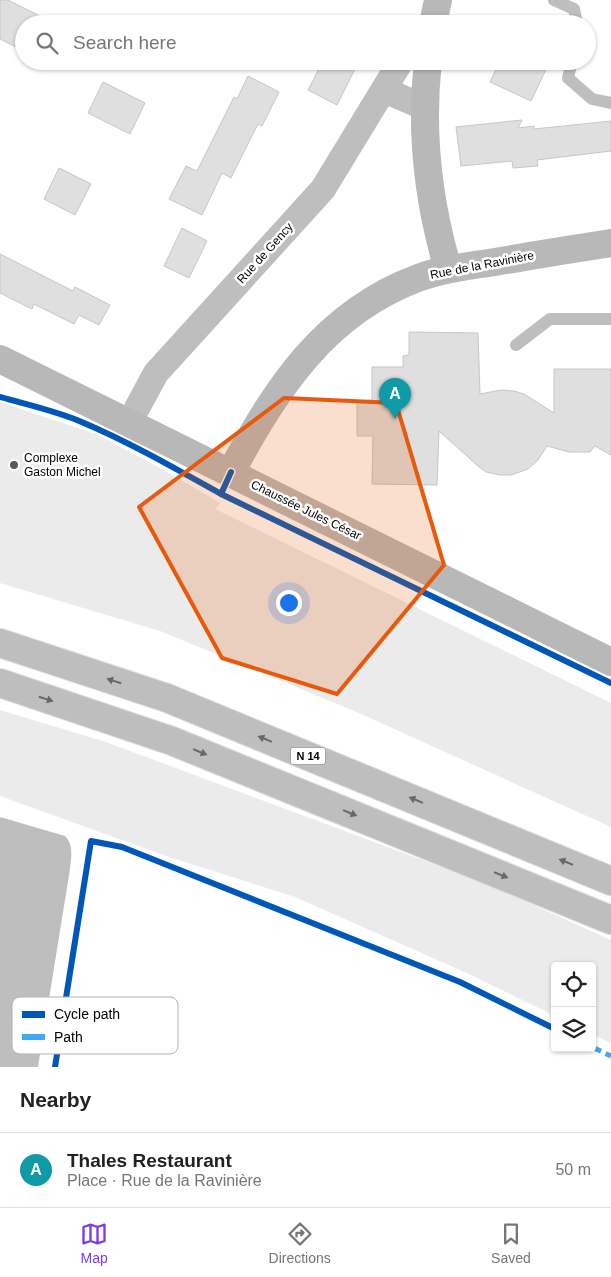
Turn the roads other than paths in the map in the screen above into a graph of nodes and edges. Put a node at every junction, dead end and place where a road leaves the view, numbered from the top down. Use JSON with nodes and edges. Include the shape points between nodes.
{"nodes":[{"id":1,"x":438,"y":0,"type":"edge"},
{"id":2,"x":554,"y":0,"type":"edge"},
{"id":3,"x":429,"y":15,"type":"edge"},
{"id":4,"x":435,"y":15,"type":"edge"},
{"id":5,"x":575,"y":15,"type":"edge"},
{"id":6,"x":396,"y":70,"type":"edge"},
{"id":7,"x":428,"y":70,"type":"edge"},
{"id":8,"x":570,"y":70,"type":"edge"},
{"id":9,"x":384,"y":90,"type":"junction"},
{"id":10,"x":611,"y":103,"type":"edge"},
{"id":11,"x":426,"y":108,"type":"junction"},
{"id":12,"x":611,"y":243,"type":"edge"},
{"id":13,"x":448,"y":269,"type":"junction"},
{"id":14,"x":611,"y":319,"type":"edge"},
{"id":15,"x":516,"y":345,"type":"dead end"},
{"id":16,"x":0,"y":359,"type":"edge"},
{"id":17,"x":137,"y":408,"type":"dead end"},
{"id":18,"x":231,"y":472,"type":"junction"},
{"id":19,"x":0,"y":643,"type":"edge"},
{"id":20,"x":611,"y":662,"type":"edge"},
{"id":21,"x":0,"y":683,"type":"edge"},
{"id":22,"x":611,"y":881,"type":"edge"},
{"id":23,"x":611,"y":920,"type":"edge"}],
"edges":[{"from":1,"to":3,"type":"street"},
{"from":1,"to":4,"type":"street"},
{"from":2,"to":5,"type":"lane","via":[[574,9]]},
{"from":6,"to":9,"type":"street","name":"Rue de Gency"},
{"from":7,"to":11,"type":"street"},
{"from":8,"to":10,"type":"lane","via":[[568,78],[592,99]]},
{"from":9,"to":11,"type":"street"},
{"from":9,"to":17,"type":"street","name":"Rue de Gency","via":[[323,189],[156,373]]},
{"from":11,"to":13,"type":"street","via":[[428,181]]},
{"from":12,"to":13,"type":"street","name":"Rue de la Ravinière"},
{"from":13,"to":18,"type":"street","name":"Rue de la Ravinière","via":[[392,290],[338,324],[289,376]]},
{"from":14,"to":15,"type":"lane","via":[[550,319]]},
{"from":16,"to":18,"type":"street","name":"Chaussée Jules César"},
{"from":18,"to":20,"type":"street","name":"Chaussée Jules César"},
{"from":22,"to":19,"type":"highway","number":"N 14","one_way":true,"via":[[167,698]]},
{"from":21,"to":23,"type":"highway","one_way":true,"via":[[172,740]]}]}
